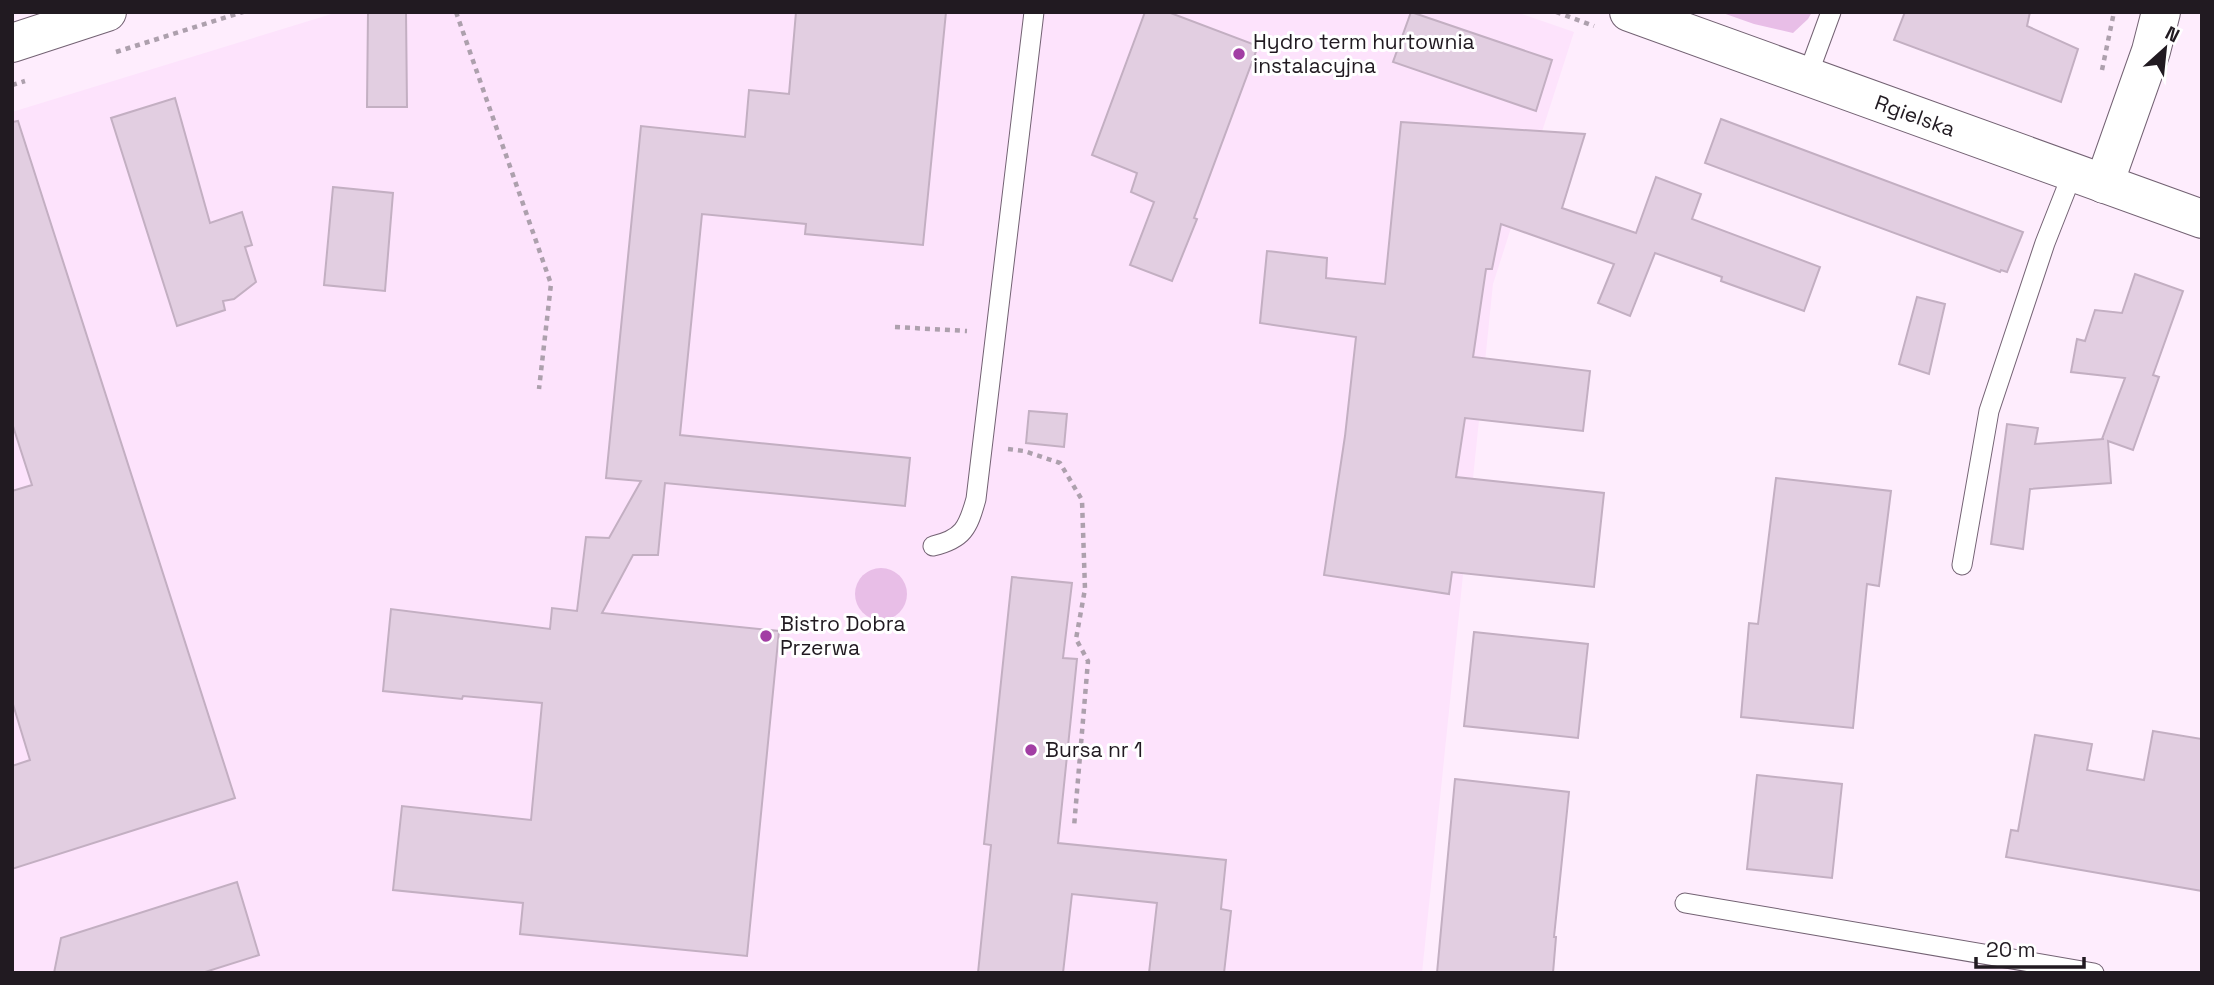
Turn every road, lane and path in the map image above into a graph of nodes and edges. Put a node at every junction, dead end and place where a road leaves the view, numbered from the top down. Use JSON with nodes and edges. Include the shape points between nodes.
{"nodes":[{"id":1,"x":107,"y":12,"type":"edge"},
{"id":2,"x":243,"y":12,"type":"edge"},
{"id":3,"x":456,"y":12,"type":"edge"},
{"id":4,"x":1034,"y":12,"type":"edge"},
{"id":5,"x":1629,"y":12,"type":"edge"},
{"id":6,"x":1831,"y":12,"type":"edge"},
{"id":7,"x":2161,"y":12,"type":"edge"},
{"id":8,"x":12,"y":43,"type":"edge"},
{"id":9,"x":104,"y":56,"type":"dead end"},
{"id":10,"x":1807,"y":77,"type":"junction"},
{"id":11,"x":25,"y":81,"type":"dead end"},
{"id":12,"x":12,"y":85,"type":"edge"},
{"id":13,"x":2088,"y":178,"type":"junction"},
{"id":14,"x":2202,"y":219,"type":"edge"},
{"id":15,"x":895,"y":327,"type":"dead end"},
{"id":16,"x":996,"y":333,"type":"junction"},
{"id":17,"x":539,"y":390,"type":"dead end"},
{"id":18,"x":983,"y":446,"type":"junction"},
{"id":19,"x":933,"y":545,"type":"dead end"},
{"id":20,"x":1962,"y":565,"type":"dead end"},
{"id":21,"x":1074,"y":827,"type":"dead end"},
{"id":22,"x":1685,"y":903,"type":"dead end"},
{"id":23,"x":2094,"y":973,"type":"edge"}],
"edges":[{"from":1,"to":8,"type":"street"},
{"from":2,"to":9,"type":"path"},
{"from":3,"to":17,"type":"path","via":[[551,284]]},
{"from":4,"to":16,"type":"lane"},
{"from":5,"to":10,"type":"street","name":"Rgielska"},
{"from":6,"to":10,"type":"lane"},
{"from":7,"to":13,"type":"street","via":[[2151,51]]},
{"from":10,"to":13,"type":"street","name":"Rgielska"},
{"from":11,"to":12,"type":"path"},
{"from":13,"to":14,"type":"street","name":"Rgielska"},
{"from":13,"to":20,"type":"lane","via":[[2045,243],[1989,411]]},
{"from":15,"to":16,"type":"path"},
{"from":16,"to":18,"type":"lane"},
{"from":18,"to":19,"type":"lane","via":[[971,517],[953,541]]},
{"from":18,"to":21,"type":"path","via":[[1024,451],[1060,463],[1082,500],[1085,589],[1076,639],[1088,661]]},
{"from":22,"to":23,"type":"lane"}]}
